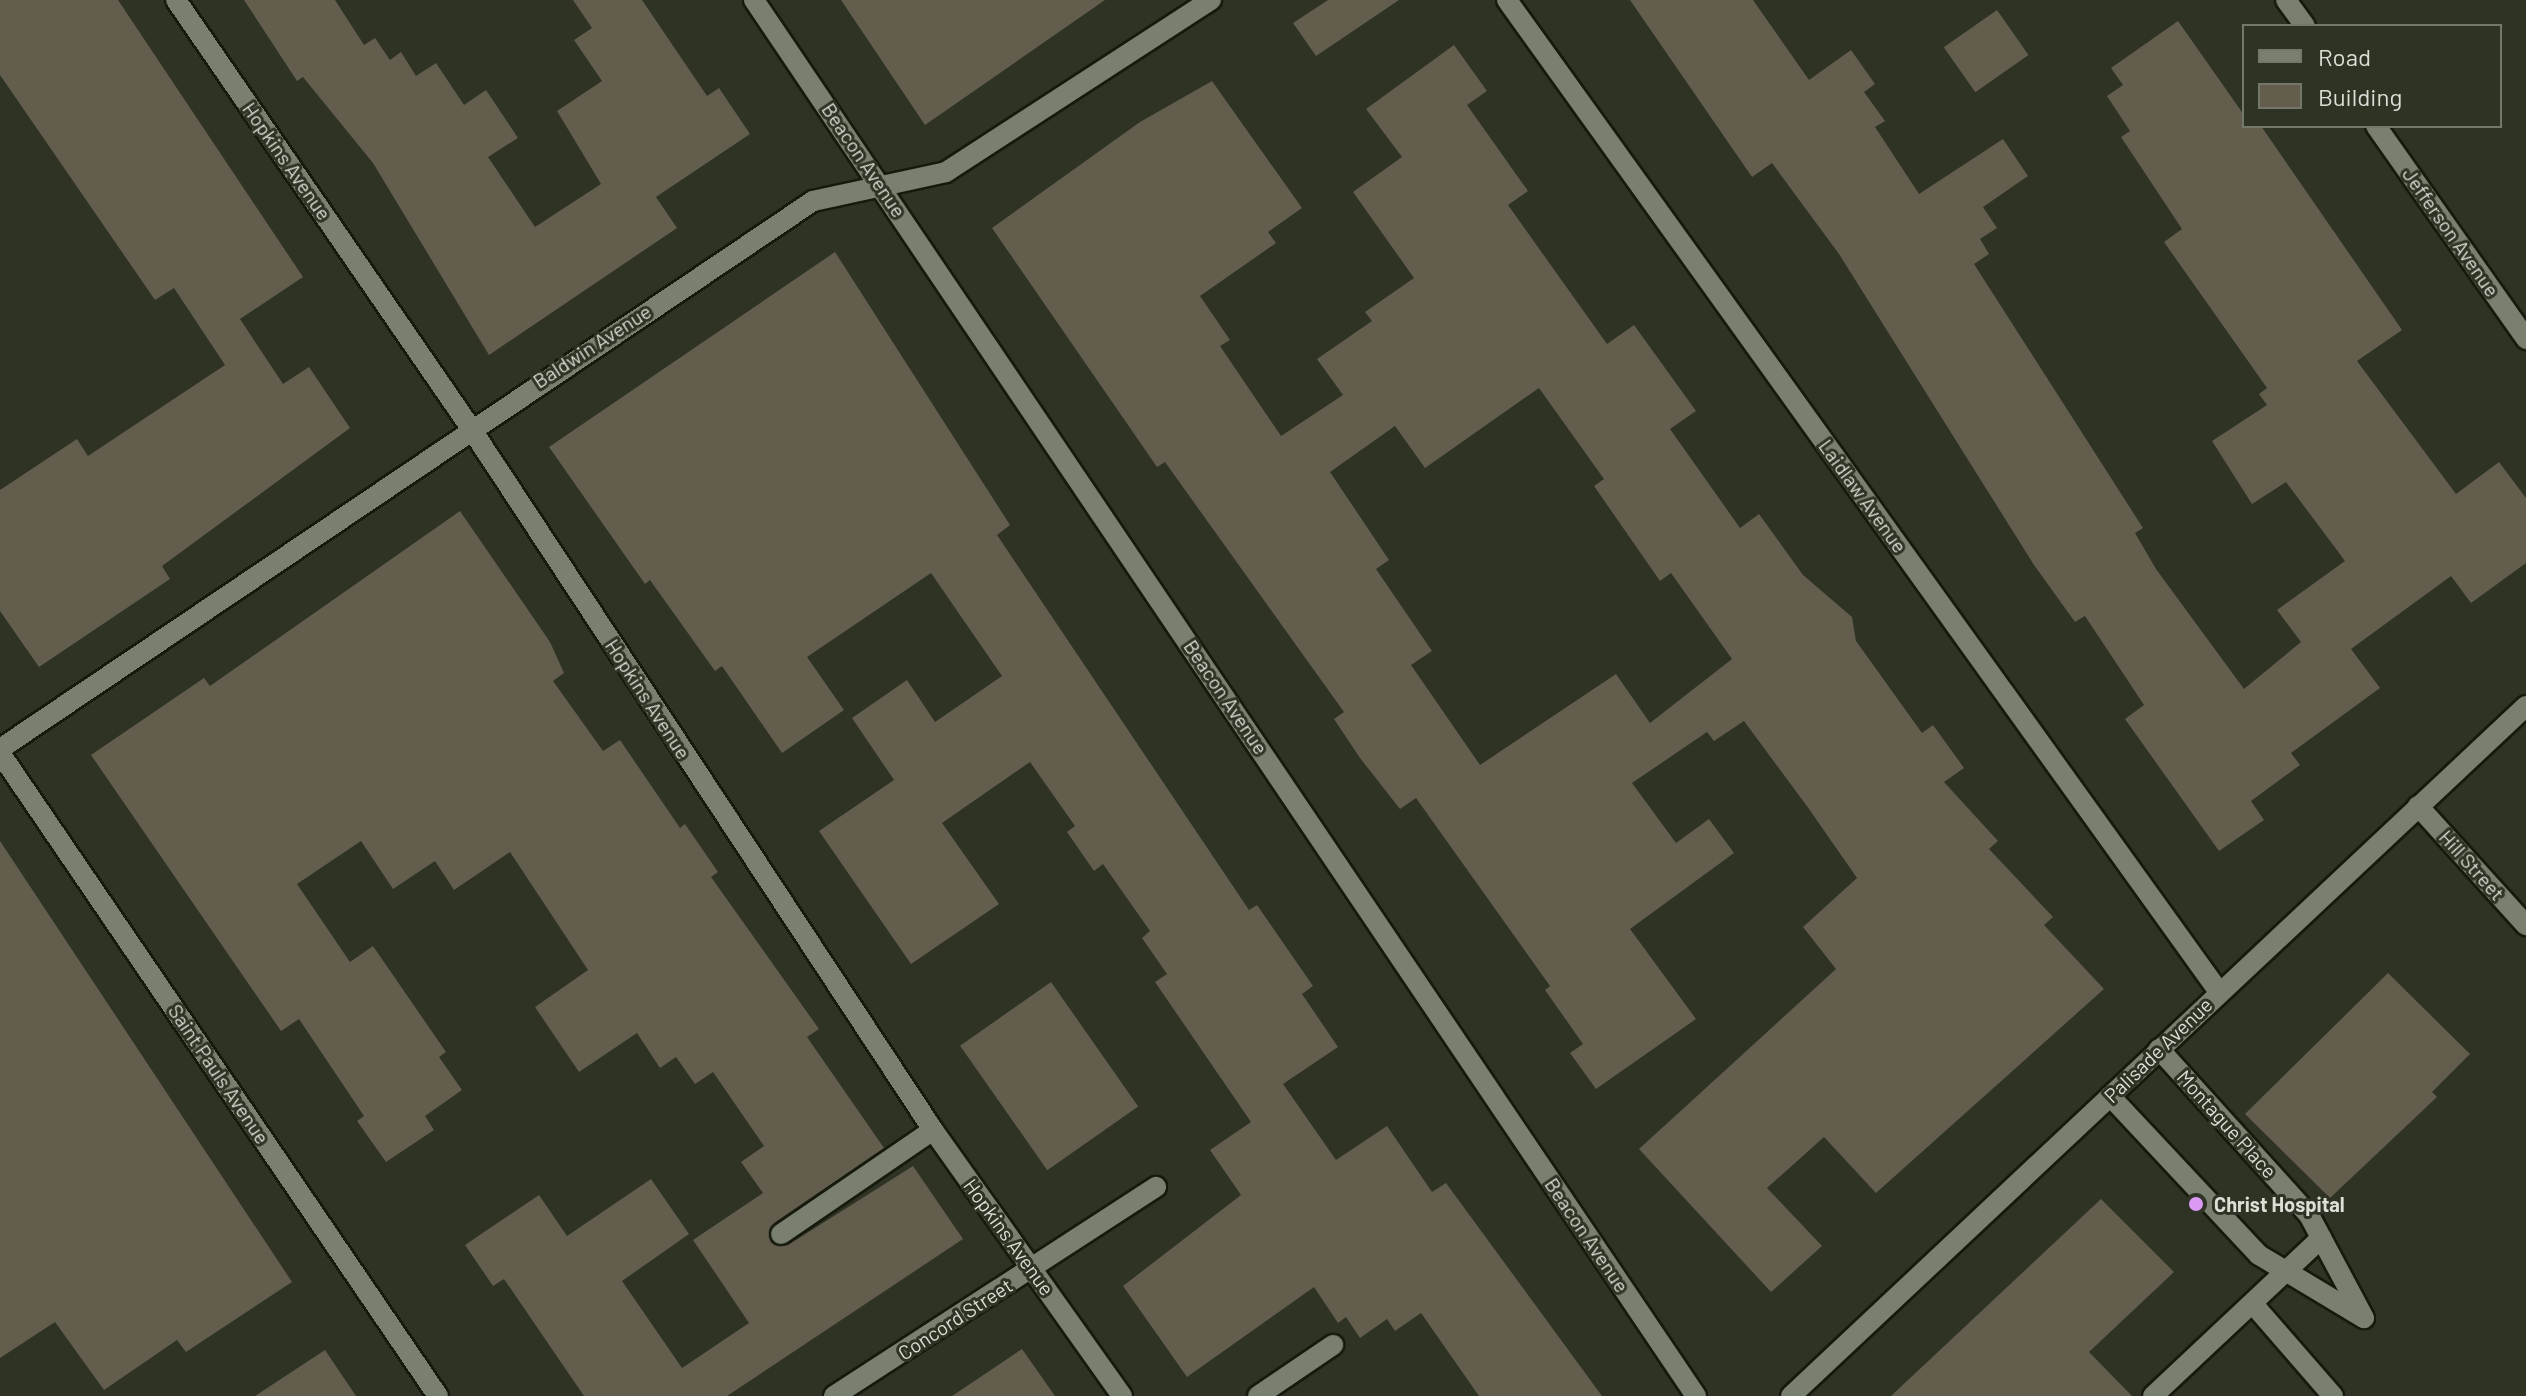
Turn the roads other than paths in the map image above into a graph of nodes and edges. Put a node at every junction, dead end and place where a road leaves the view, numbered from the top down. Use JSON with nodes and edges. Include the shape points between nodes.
{"nodes":[{"id":1,"x":176,"y":0,"type":"edge"},
{"id":2,"x":754,"y":0,"type":"edge"},
{"id":3,"x":1211,"y":0,"type":"edge"},
{"id":4,"x":1507,"y":0,"type":"edge"},
{"id":5,"x":2286,"y":0,"type":"edge"},
{"id":6,"x":2304,"y":24,"type":"edge"},
{"id":7,"x":2377,"y":128,"type":"edge"},
{"id":8,"x":881,"y":184,"type":"junction"},
{"id":9,"x":2526,"y":339,"type":"edge"},
{"id":10,"x":470,"y":427,"type":"junction"},
{"id":11,"x":2526,"y":706,"type":"edge"},
{"id":12,"x":0,"y":751,"type":"edge"},
{"id":13,"x":2418,"y":806,"type":"junction"},
{"id":14,"x":2526,"y":925,"type":"edge"},
{"id":15,"x":2219,"y":992,"type":"junction"},
{"id":16,"x":2159,"y":1049,"type":"junction"},
{"id":17,"x":2110,"y":1096,"type":"junction"},
{"id":18,"x":933,"y":1130,"type":"junction"},
{"id":19,"x":1156,"y":1187,"type":"dead end"},
{"id":20,"x":781,"y":1234,"type":"dead end"},
{"id":21,"x":2321,"y":1238,"type":"junction"},
{"id":22,"x":1033,"y":1269,"type":"junction"},
{"id":23,"x":2284,"y":1270,"type":"junction"},
{"id":24,"x":2253,"y":1304,"type":"junction"},
{"id":25,"x":1333,"y":1345,"type":"dead end"},
{"id":26,"x":438,"y":1396,"type":"edge"},
{"id":27,"x":834,"y":1396,"type":"edge"},
{"id":28,"x":1122,"y":1396,"type":"edge"},
{"id":29,"x":1258,"y":1396,"type":"edge"},
{"id":30,"x":1696,"y":1396,"type":"edge"},
{"id":31,"x":1791,"y":1396,"type":"edge"},
{"id":32,"x":2153,"y":1396,"type":"edge"},
{"id":33,"x":2333,"y":1396,"type":"edge"}],
"edges":[{"from":1,"to":10,"type":"street","name":"Hopkins Avenue"},
{"from":2,"to":8,"type":"street","name":"Beacon Avenue"},
{"from":3,"to":8,"type":"street","name":"Baldwin Avenue","via":[[946,172]]},
{"from":4,"to":15,"type":"street","name":"Laidlaw Avenue"},
{"from":5,"to":6,"type":"street"},
{"from":7,"to":9,"type":"street","name":"Jefferson Avenue"},
{"from":8,"to":10,"type":"street","name":"Baldwin Avenue","via":[[813,201]]},
{"from":8,"to":30,"type":"street","name":"Beacon Avenue"},
{"from":10,"to":12,"type":"street","name":"Baldwin Avenue"},
{"from":10,"to":18,"type":"street","name":"Hopkins Avenue"},
{"from":11,"to":13,"type":"street","name":"Palisade Avenue"},
{"from":12,"to":26,"type":"street","name":"Saint Pauls Avenue"},
{"from":13,"to":14,"type":"street","name":"Hill Street"},
{"from":13,"to":15,"type":"street","name":"Palisade Avenue"},
{"from":15,"to":16,"type":"street","name":"Palisade Avenue"},
{"from":16,"to":17,"type":"street","name":"Palisade Avenue"},
{"from":16,"to":21,"type":"street","name":"Montague Place"},
{"from":17,"to":23,"type":"street","name":"Montague Place","via":[[2259,1255]]},
{"from":17,"to":31,"type":"street","name":"Palisade Avenue"},
{"from":18,"to":20,"type":"street"},
{"from":18,"to":22,"type":"street","name":"Hopkins Avenue"},
{"from":19,"to":22,"type":"street","name":"Concord Street"},
{"from":21,"to":23,"type":"street"},
{"from":21,"to":23,"type":"street","name":"Montague Place","via":[[2364,1318]]},
{"from":22,"to":27,"type":"street","name":"Concord Street"},
{"from":22,"to":28,"type":"street","name":"Hopkins Avenue"},
{"from":23,"to":24,"type":"street"},
{"from":24,"to":32,"type":"street"},
{"from":24,"to":33,"type":"street"},
{"from":25,"to":29,"type":"street"}]}
